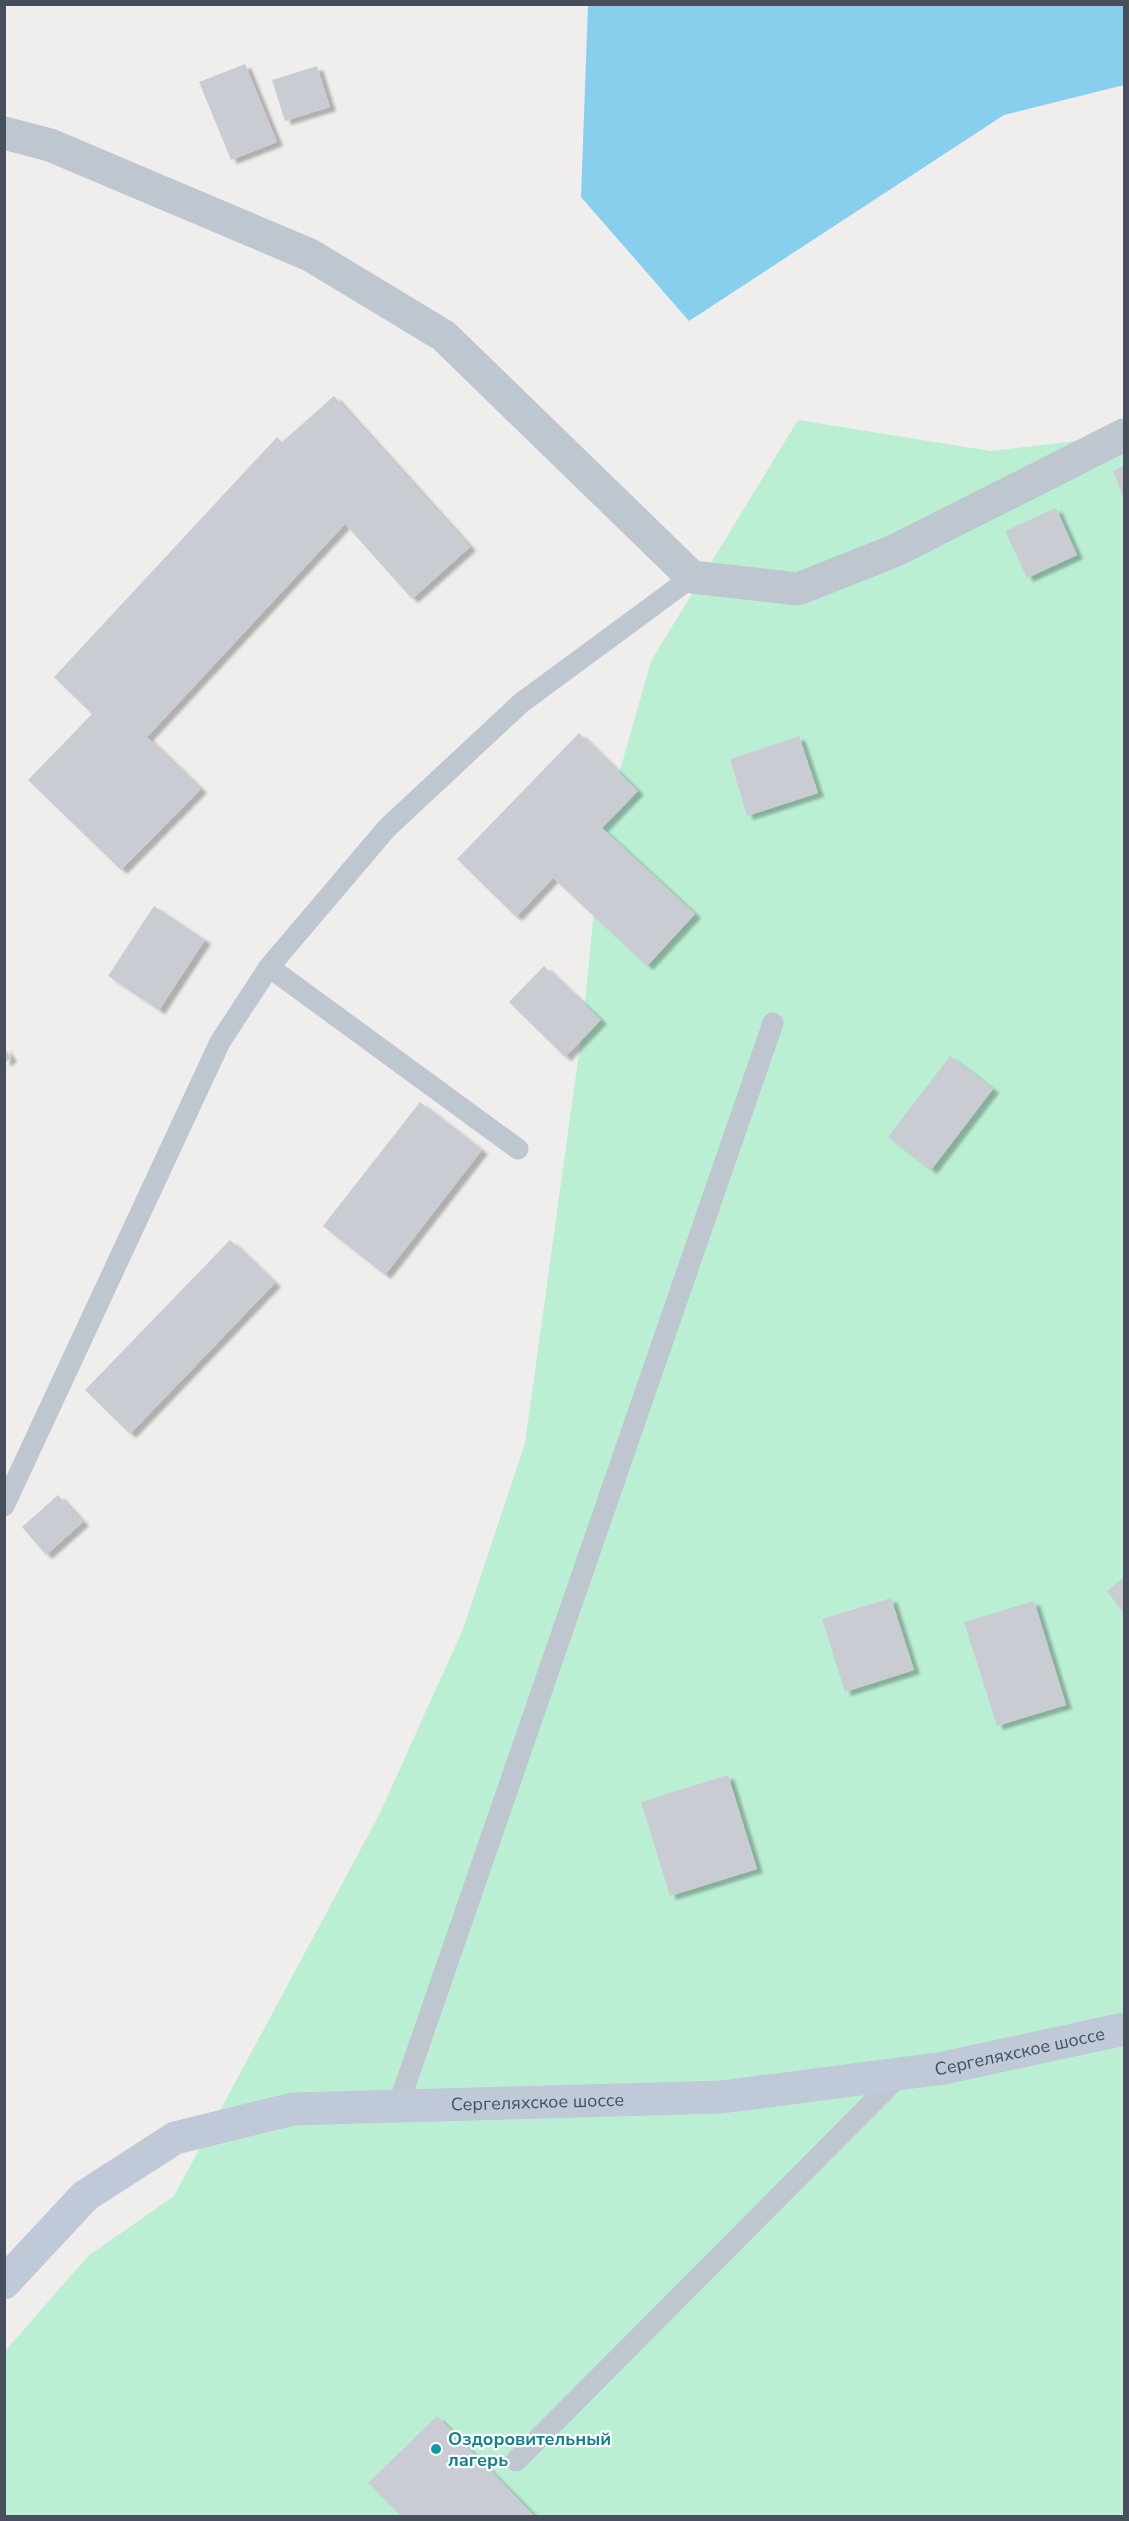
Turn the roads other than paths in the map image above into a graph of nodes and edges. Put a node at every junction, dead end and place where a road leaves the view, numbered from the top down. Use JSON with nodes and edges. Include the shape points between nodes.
{"nodes":[{"id":1,"x":4,"y":133,"type":"edge"},
{"id":2,"x":1125,"y":435,"type":"edge"},
{"id":3,"x":692,"y":577,"type":"junction"},
{"id":4,"x":269,"y":967,"type":"junction"},
{"id":5,"x":772,"y":1023,"type":"dead end"},
{"id":6,"x":518,"y":1149,"type":"dead end"},
{"id":7,"x":4,"y":1506,"type":"edge"},
{"id":8,"x":1125,"y":2029,"type":"edge"},
{"id":9,"x":900,"y":2074,"type":"junction"},
{"id":10,"x":398,"y":2106,"type":"junction"},
{"id":11,"x":4,"y":2283,"type":"edge"},
{"id":12,"x":516,"y":2461,"type":"dead end"}],
"edges":[{"from":1,"to":3,"type":"street","via":[[50,146],[309,255],[444,336]]},
{"from":2,"to":3,"type":"street","via":[[894,551],[798,589]]},
{"from":3,"to":4,"type":"lane","via":[[521,703],[387,828]]},
{"from":4,"to":6,"type":"lane"},
{"from":4,"to":7,"type":"lane","via":[[220,1042]]},
{"from":5,"to":10,"type":"lane"},
{"from":8,"to":9,"type":"main road","name":"Сергеляхское шоссе"},
{"from":9,"to":10,"type":"main road","name":"Сергеляхское шоссе","via":[[722,2097]]},
{"from":9,"to":12,"type":"lane"},
{"from":10,"to":11,"type":"main road","name":"Сергеляхское шоссе","via":[[293,2109],[175,2138],[85,2196]]}]}
